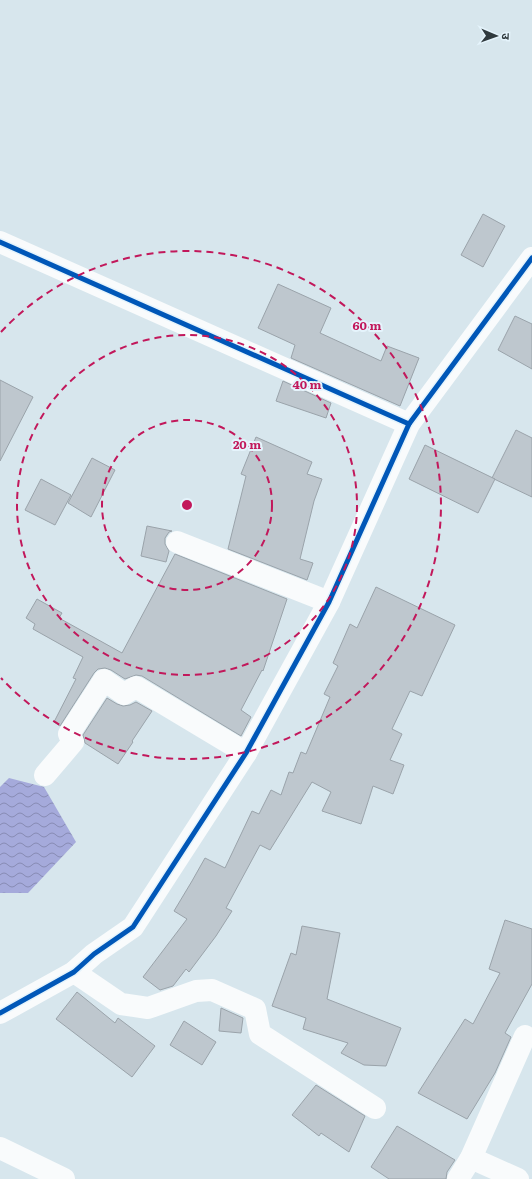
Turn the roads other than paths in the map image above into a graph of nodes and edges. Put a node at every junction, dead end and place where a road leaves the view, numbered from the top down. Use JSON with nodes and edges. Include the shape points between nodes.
{"nodes":[{"id":1,"x":0,"y":242,"type":"edge"},
{"id":2,"x":532,"y":258,"type":"edge"},
{"id":3,"x":409,"y":424,"type":"junction"},
{"id":4,"x":177,"y":542,"type":"dead end"},
{"id":5,"x":329,"y":602,"type":"junction"},
{"id":6,"x":246,"y":753,"type":"junction"},
{"id":7,"x":45,"y":775,"type":"dead end"},
{"id":8,"x":74,"y":972,"type":"junction"},
{"id":9,"x":0,"y":1013,"type":"edge"},
{"id":10,"x":525,"y":1036,"type":"dead end"},
{"id":11,"x":375,"y":1108,"type":"dead end"},
{"id":12,"x":0,"y":1148,"type":"edge"},
{"id":13,"x":470,"y":1158,"type":"junction"},
{"id":14,"x":64,"y":1179,"type":"edge"},
{"id":15,"x":458,"y":1179,"type":"edge"},
{"id":16,"x":518,"y":1179,"type":"edge"}],
"edges":[{"from":1,"to":3,"type":"street"},
{"from":2,"to":3,"type":"street"},
{"from":3,"to":5,"type":"street"},
{"from":4,"to":5,"type":"street"},
{"from":5,"to":6,"type":"street"},
{"from":6,"to":7,"type":"street","via":[[136,687],[124,694],[104,680],[69,734],[73,742]]},
{"from":6,"to":8,"type":"street","via":[[132,928],[94,954]]},
{"from":8,"to":9,"type":"street"},
{"from":8,"to":11,"type":"street","via":[[121,1004],[148,1008],[196,991],[212,990],[255,1009],[260,1034]]},
{"from":10,"to":13,"type":"street"},
{"from":12,"to":14,"type":"street"},
{"from":13,"to":15,"type":"street"},
{"from":13,"to":16,"type":"street"}]}
